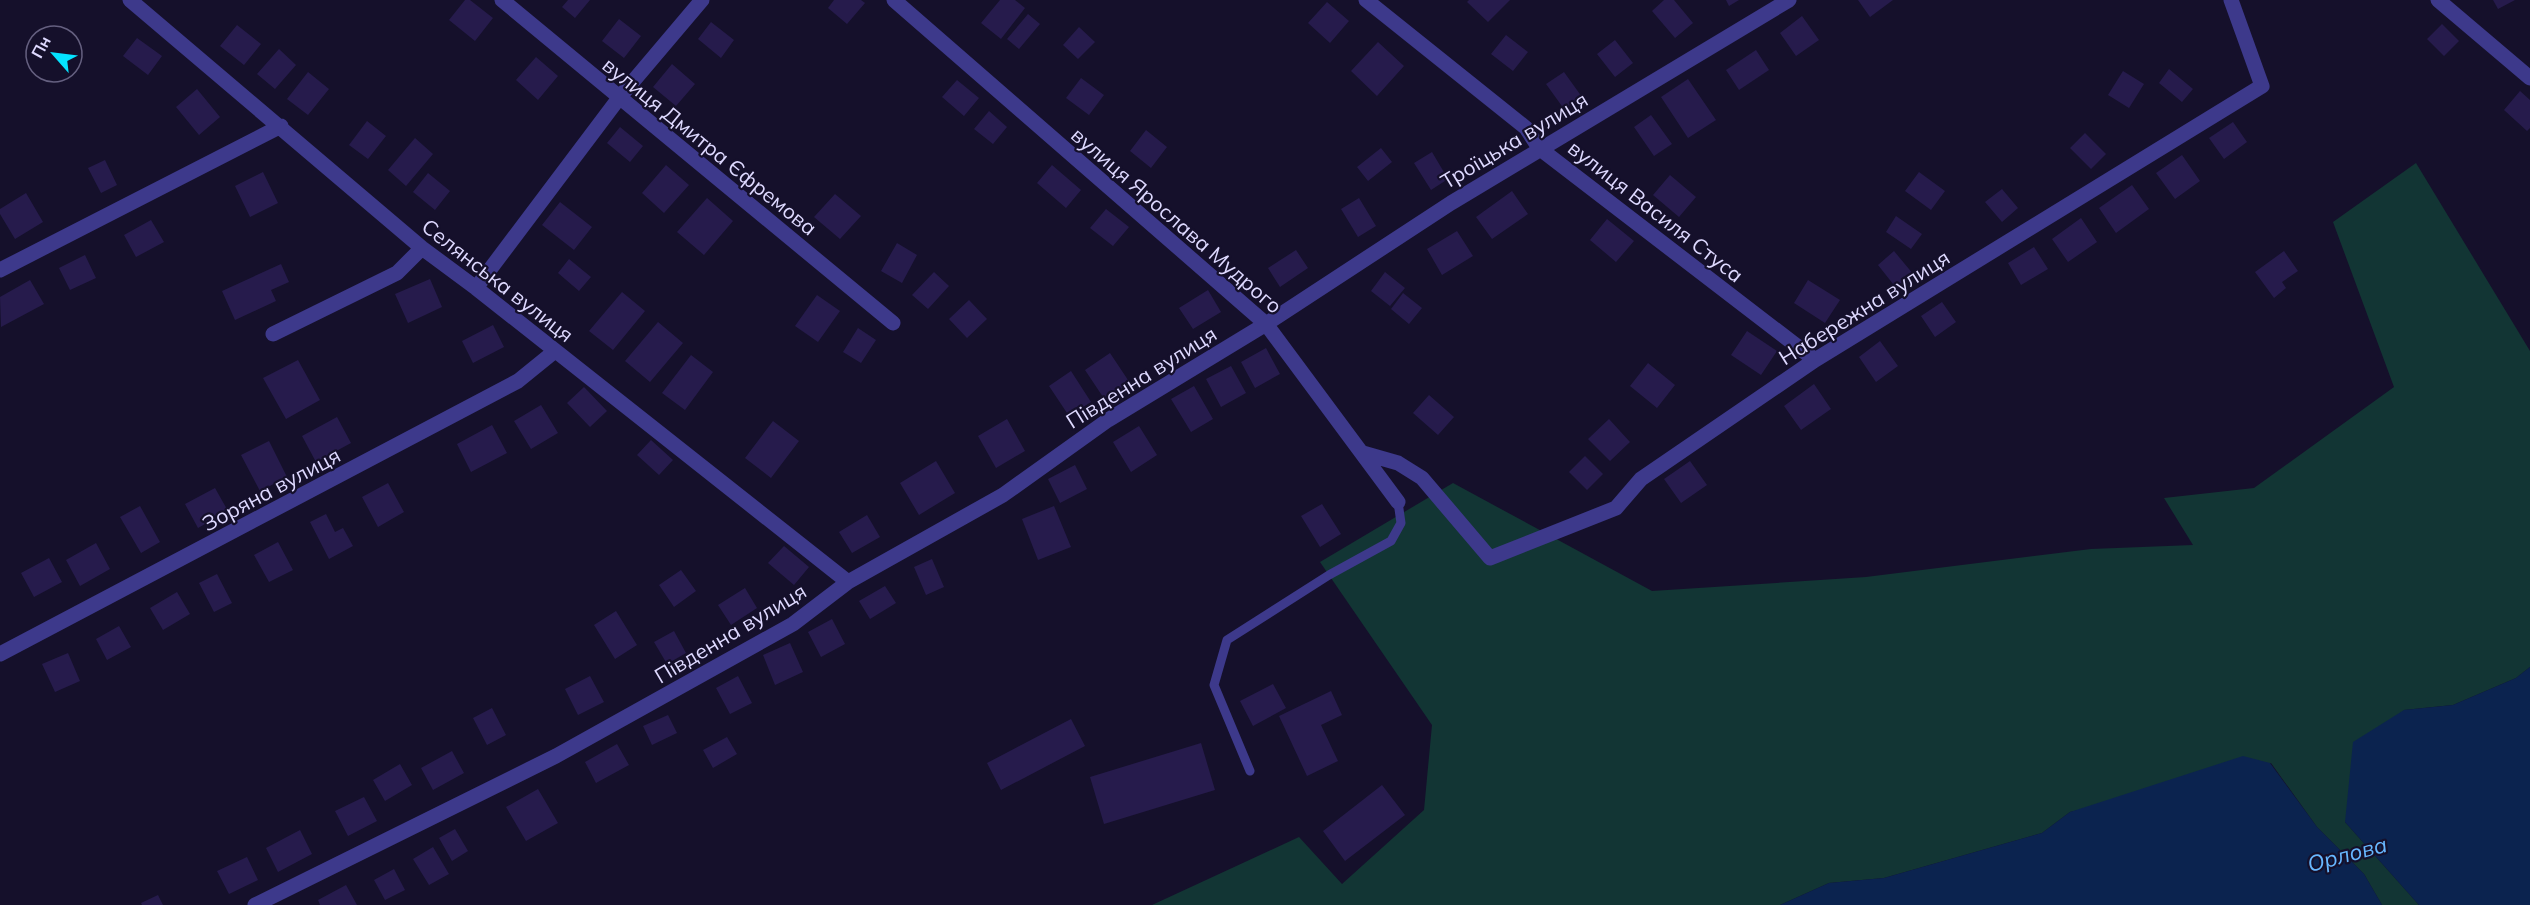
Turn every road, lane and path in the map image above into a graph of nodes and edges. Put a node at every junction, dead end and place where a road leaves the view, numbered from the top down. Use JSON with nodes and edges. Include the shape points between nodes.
{"nodes":[{"id":1,"x":130,"y":0,"type":"edge"},
{"id":2,"x":502,"y":0,"type":"edge"},
{"id":3,"x":702,"y":0,"type":"edge"},
{"id":4,"x":894,"y":0,"type":"edge"},
{"id":5,"x":1366,"y":0,"type":"edge"},
{"id":6,"x":1789,"y":0,"type":"edge"},
{"id":7,"x":2231,"y":0,"type":"edge"},
{"id":8,"x":2438,"y":0,"type":"edge"},
{"id":9,"x":2530,"y":78,"type":"edge"},
{"id":10,"x":619,"y":98,"type":"junction"},
{"id":11,"x":281,"y":126,"type":"junction"},
{"id":12,"x":1539,"y":148,"type":"junction"},
{"id":13,"x":422,"y":248,"type":"junction"},
{"id":14,"x":0,"y":270,"type":"edge"},
{"id":15,"x":476,"y":288,"type":"junction"},
{"id":16,"x":893,"y":323,"type":"dead end"},
{"id":17,"x":1266,"y":324,"type":"junction"},
{"id":18,"x":273,"y":334,"type":"dead end"},
{"id":19,"x":555,"y":351,"type":"junction"},
{"id":20,"x":1815,"y":360,"type":"junction"},
{"id":21,"x":1363,"y":453,"type":"junction"},
{"id":22,"x":1398,"y":502,"type":"joint"},
{"id":23,"x":848,"y":582,"type":"junction"},
{"id":24,"x":0,"y":654,"type":"edge"},
{"id":25,"x":1250,"y":771,"type":"dead end"},
{"id":26,"x":255,"y":905,"type":"edge"}],
"edges":[{"from":1,"to":11,"type":"street","name":"Селянська вулиця"},
{"from":2,"to":10,"type":"street","name":"вулиця Дмитра Єфремова"},
{"from":3,"to":10,"type":"street"},
{"from":4,"to":17,"type":"street","name":"вулиця Ярослава Мудрого"},
{"from":5,"to":12,"type":"street","name":"вулиця Василя Стуса","via":[[1526,128]]},
{"from":6,"to":12,"type":"street","name":"Троїцька вулиця"},
{"from":7,"to":20,"type":"street","name":"Набережна вулиця","via":[[2262,86]]},
{"from":8,"to":9,"type":"street"},
{"from":10,"to":15,"type":"street"},
{"from":10,"to":16,"type":"street","name":"вулиця Дмитра Єфремова"},
{"from":11,"to":13,"type":"street","name":"Селянська вулиця"},
{"from":11,"to":14,"type":"street"},
{"from":12,"to":17,"type":"street","name":"Троїцька вулиця"},
{"from":12,"to":20,"type":"street","name":"вулиця Василя Стуса"},
{"from":13,"to":15,"type":"street","name":"Селянська вулиця"},
{"from":13,"to":18,"type":"street","via":[[397,273]]},
{"from":15,"to":19,"type":"street","name":"Селянська вулиця"},
{"from":17,"to":21,"type":"street","name":"вулиця Ярослава Мудрого"},
{"from":17,"to":23,"type":"street","name":"Південна вулиця","via":[[1108,420],[1003,495]]},
{"from":19,"to":23,"type":"street","name":"Селянська вулиця"},
{"from":19,"to":24,"type":"street","name":"Зоряна вулиця","via":[[518,381]]},
{"from":20,"to":21,"type":"street","name":"Набережна вулиця","via":[[1641,479],[1616,508],[1490,558],[1422,478],[1398,463]]},
{"from":21,"to":22,"type":"street","name":"вулиця Ярослава Мудрого"},
{"from":22,"to":25,"type":"lane","via":[[1401,523],[1391,541],[1227,640],[1214,685]]},
{"from":23,"to":26,"type":"street","name":"Південна вулиця","via":[[793,624],[657,701],[556,756]]}]}
